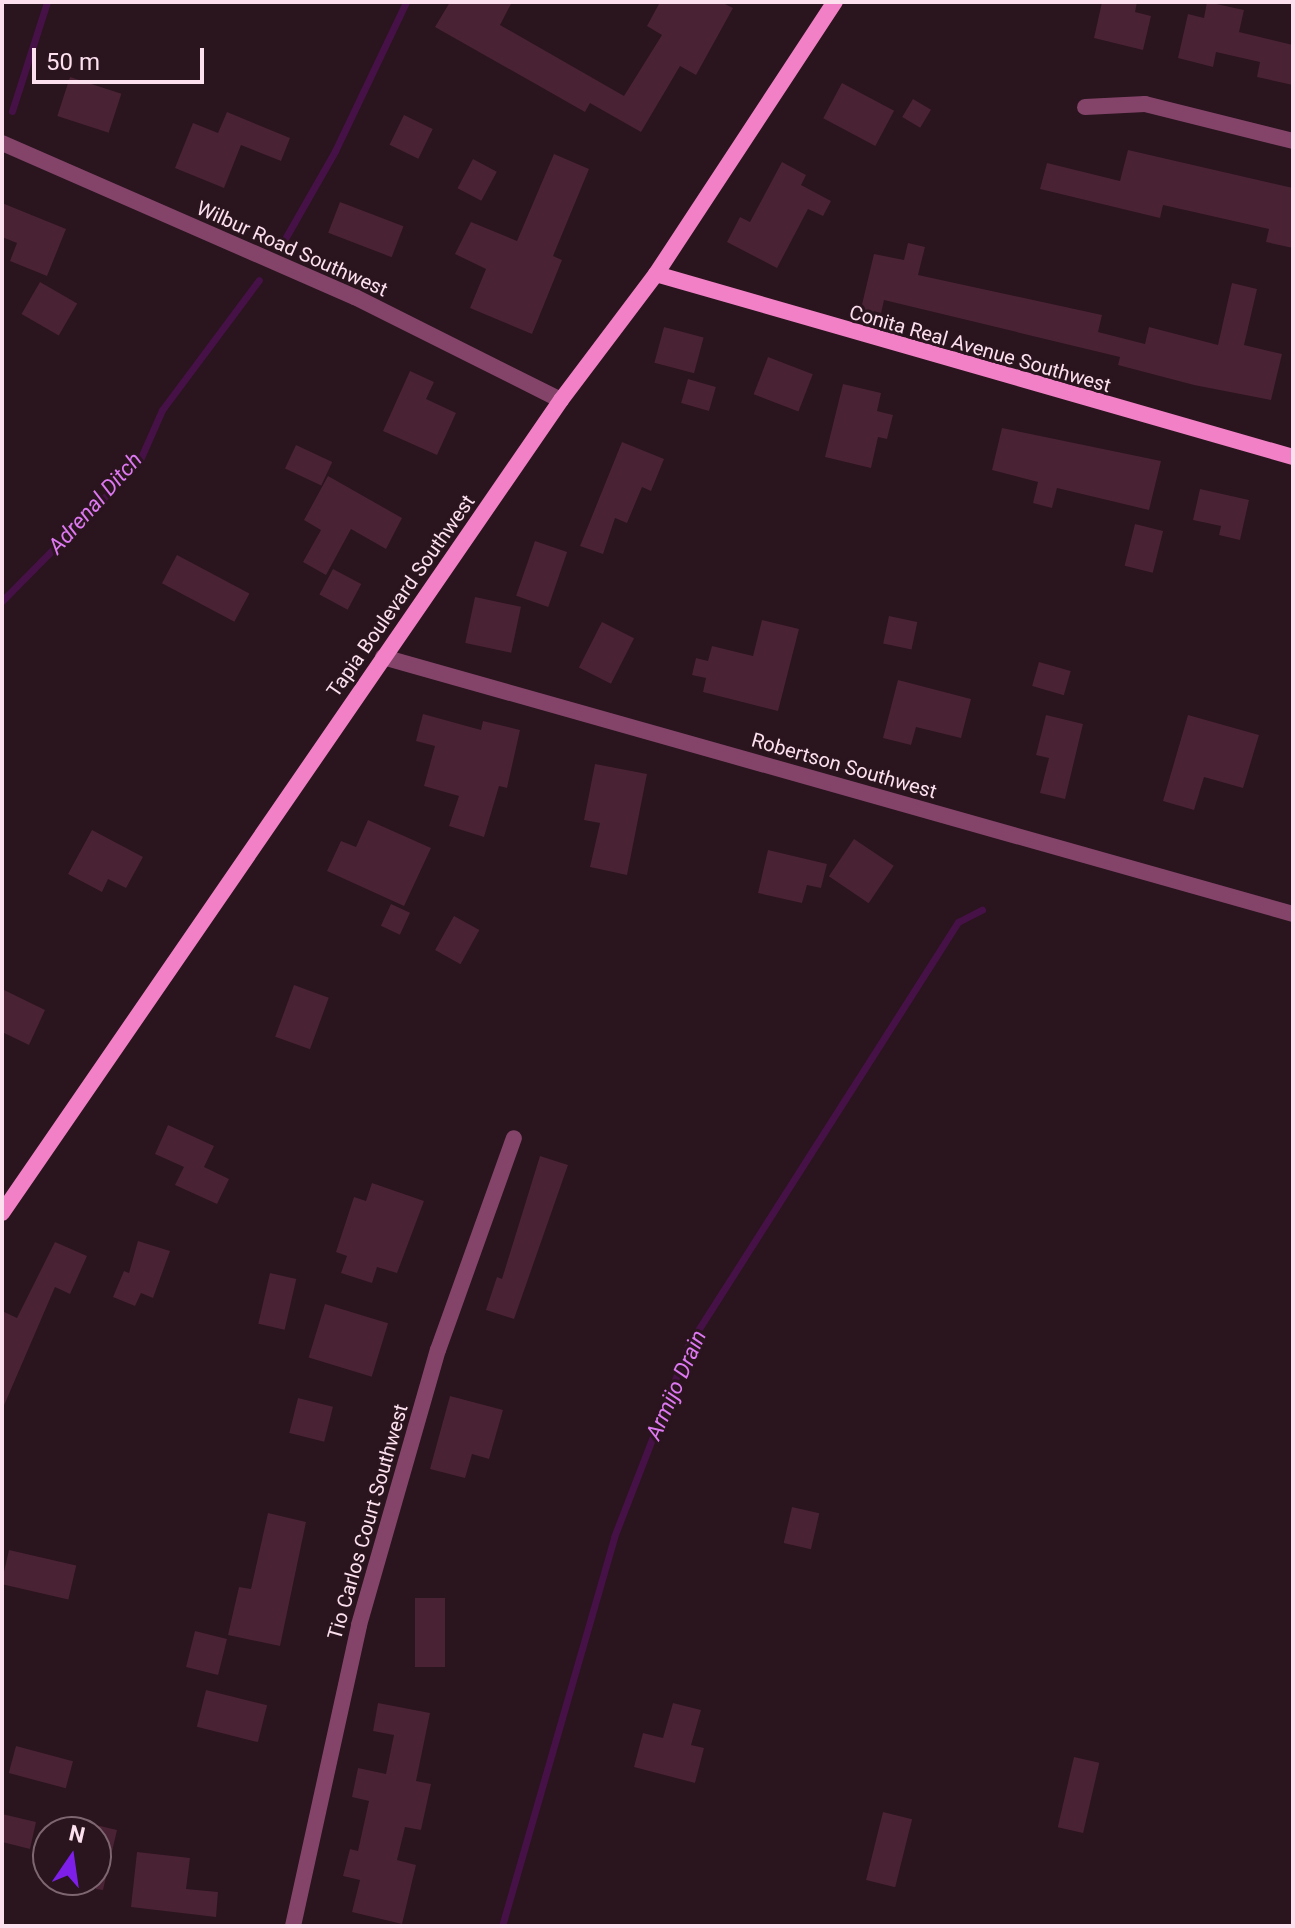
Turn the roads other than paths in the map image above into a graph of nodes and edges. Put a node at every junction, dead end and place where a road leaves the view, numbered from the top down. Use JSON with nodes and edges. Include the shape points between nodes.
{"nodes":[{"id":1,"x":835,"y":2,"type":"edge"},
{"id":2,"x":1085,"y":107,"type":"dead end"},
{"id":3,"x":1293,"y":141,"type":"edge"},
{"id":4,"x":2,"y":143,"type":"edge"},
{"id":5,"x":656,"y":274,"type":"junction"},
{"id":6,"x":561,"y":400,"type":"junction"},
{"id":7,"x":1293,"y":457,"type":"edge"},
{"id":8,"x":383,"y":657,"type":"junction"},
{"id":9,"x":1293,"y":914,"type":"edge"},
{"id":10,"x":514,"y":1138,"type":"dead end"},
{"id":11,"x":2,"y":1213,"type":"edge"},
{"id":12,"x":293,"y":1926,"type":"edge"}],
"edges":[{"from":1,"to":5,"type":"street","name":"Tapia Boulevard Southwest"},
{"from":2,"to":3,"type":"street","via":[[1145,104]]},
{"from":4,"to":6,"type":"street","name":"Wilbur Road Southwest","via":[[355,297]]},
{"from":5,"to":6,"type":"street","name":"Tapia Boulevard Southwest"},
{"from":5,"to":7,"type":"street","name":"Conita Real Avenue Southwest","via":[[1118,411]]},
{"from":6,"to":8,"type":"street","name":"Tapia Boulevard Southwest"},
{"from":8,"to":9,"type":"street","name":"Robertson Southwest"},
{"from":8,"to":11,"type":"street","name":"Tapia Boulevard Southwest"},
{"from":10,"to":12,"type":"street","name":"Tio Carlos Court Southwest","via":[[438,1350],[359,1625]]}]}
